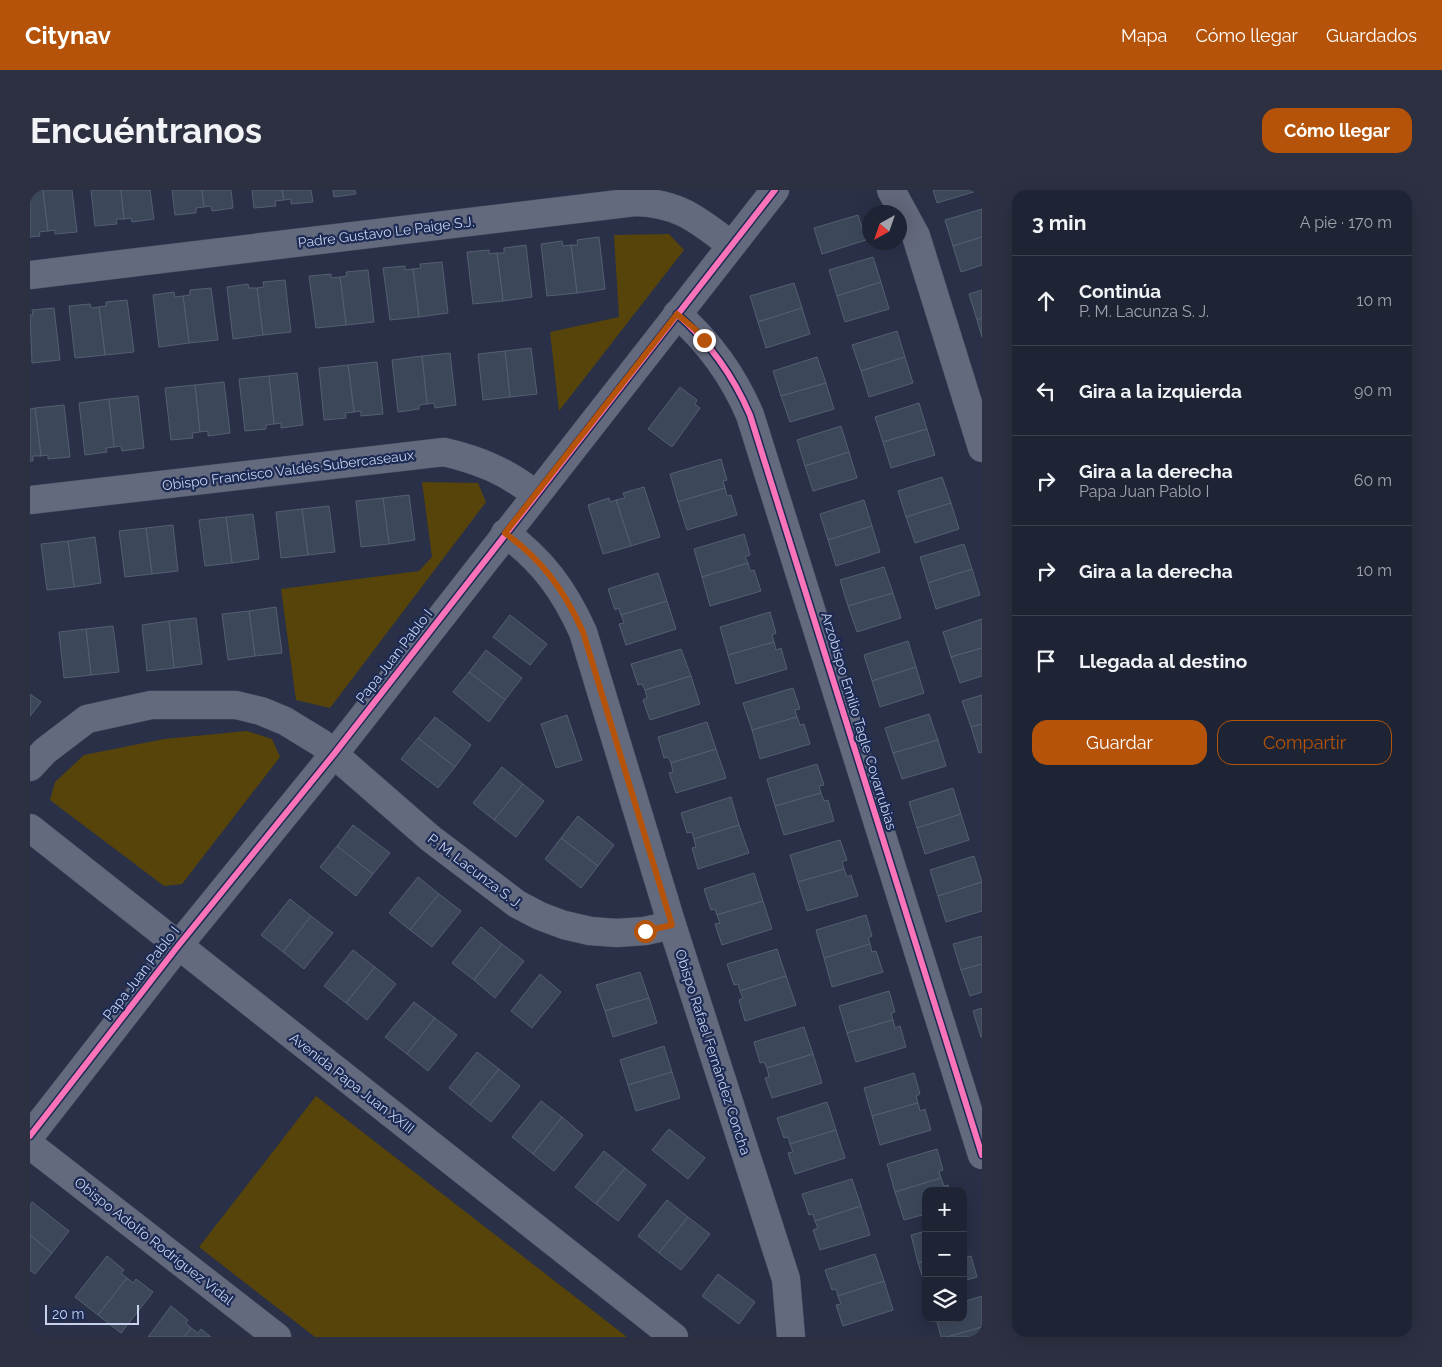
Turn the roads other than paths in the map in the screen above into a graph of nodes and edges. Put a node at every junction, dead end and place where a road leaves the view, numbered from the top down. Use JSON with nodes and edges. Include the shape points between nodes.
{"nodes":[{"id":1,"x":775,"y":190,"type":"edge"},
{"id":2,"x":891,"y":190,"type":"edge"},
{"id":3,"x":732,"y":245,"type":"junction"},
{"id":4,"x":30,"y":275,"type":"edge"},
{"id":5,"x":677,"y":314,"type":"junction"},
{"id":6,"x":982,"y":448,"type":"edge"},
{"id":7,"x":536,"y":495,"type":"junction"},
{"id":8,"x":30,"y":500,"type":"edge"},
{"id":9,"x":505,"y":533,"type":"junction"},
{"id":10,"x":334,"y":754,"type":"junction"},
{"id":11,"x":30,"y":767,"type":"edge"},
{"id":12,"x":30,"y":828,"type":"edge"},
{"id":13,"x":672,"y":925,"type":"junction"},
{"id":14,"x":178,"y":946,"type":"junction"},
{"id":15,"x":30,"y":1136,"type":"edge"},
{"id":16,"x":30,"y":1145,"type":"edge"},
{"id":17,"x":982,"y":1155,"type":"edge"},
{"id":18,"x":277,"y":1337,"type":"edge"},
{"id":19,"x":674,"y":1337,"type":"edge"},
{"id":20,"x":791,"y":1337,"type":"edge"}],
"edges":[{"from":1,"to":3,"type":"street","name":"Papa Juan Pablo I"},
{"from":2,"to":6,"type":"street","via":[[916,236]]},
{"from":3,"to":4,"type":"street","name":"Padre Gustavo Le Paige S.J.","via":[[692,215],[662,204],[635,202]]},
{"from":3,"to":5,"type":"street","name":"Papa Juan Pablo I"},
{"from":5,"to":7,"type":"street","name":"Papa Juan Pablo I"},
{"from":5,"to":17,"type":"street","name":"Arzobispo Emilio Tagle Covarrubias","via":[[717,355],[734,380],[750,415]]},
{"from":7,"to":8,"type":"street","name":"Obispo Francisco Valdés Subercaseaux","via":[[488,464],[444,452]]},
{"from":7,"to":9,"type":"street","name":"Papa Juan Pablo I"},
{"from":9,"to":10,"type":"street","name":"Papa Juan Pablo I"},
{"from":9,"to":13,"type":"street","name":"Obispo Rafael Fernández Concha","via":[[535,558],[573,608]]},
{"from":10,"to":11,"type":"street","name":"P. M. Lacunza S. J.","via":[[307,733],[261,711],[236,705],[151,705],[87,719],[44,751]]},
{"from":10,"to":13,"type":"street","name":"P. M. Lacunza S. J.","via":[[430,838],[517,904],[540,916],[564,926],[617,933]]},
{"from":10,"to":14,"type":"street","name":"Papa Juan Pablo I"},
{"from":12,"to":14,"type":"street","name":"Avenida Papa Juan XXIII"},
{"from":13,"to":20,"type":"street","name":"Obispo Rafael Fernández Concha","via":[[786,1279]]},
{"from":14,"to":15,"type":"street","name":"Papa Juan Pablo I"},
{"from":14,"to":19,"type":"street","name":"Avenida Papa Juan XXIII"},
{"from":16,"to":18,"type":"street","name":"Obispo Adolfo Rodríguez Vidal"}]}
